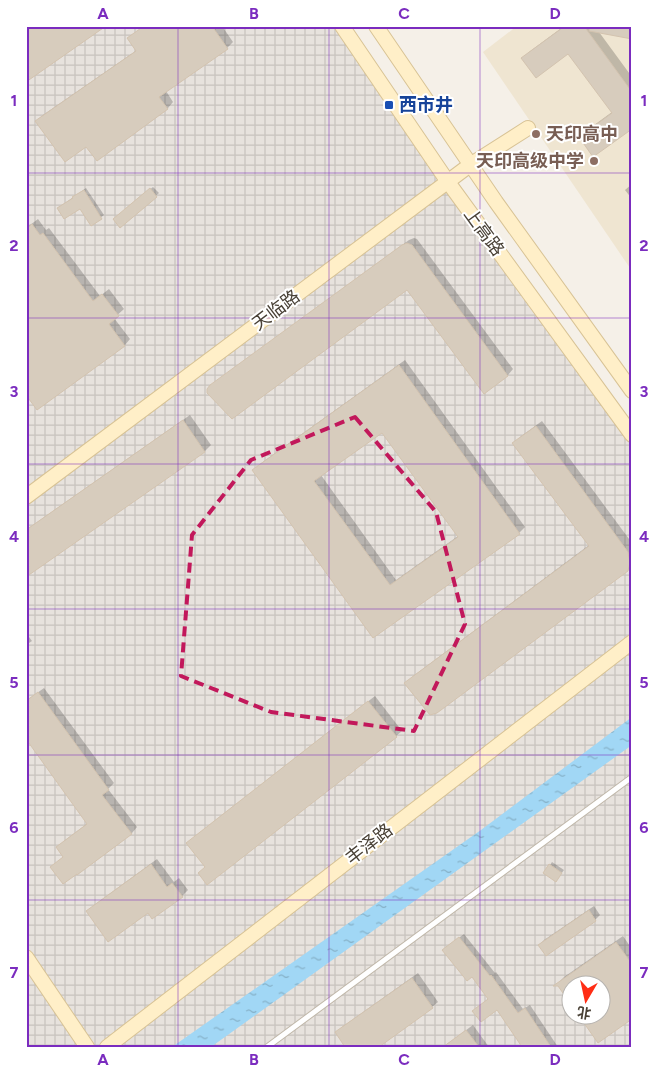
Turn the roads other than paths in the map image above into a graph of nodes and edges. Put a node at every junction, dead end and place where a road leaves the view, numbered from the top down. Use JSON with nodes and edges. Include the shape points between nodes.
{"nodes":[{"id":1,"x":342,"y":26,"type":"edge"},
{"id":2,"x":376,"y":26,"type":"edge"},
{"id":3,"x":528,"y":128,"type":"dead end"},
{"id":4,"x":470,"y":165,"type":"junction"},
{"id":5,"x":448,"y":182,"type":"junction"},
{"id":6,"x":632,"y":391,"type":"edge"},
{"id":7,"x":632,"y":435,"type":"edge"},
{"id":8,"x":26,"y":497,"type":"edge"},
{"id":9,"x":632,"y":642,"type":"edge"},
{"id":10,"x":632,"y":777,"type":"edge"},
{"id":11,"x":26,"y":957,"type":"edge"},
{"id":12,"x":87,"y":1047,"type":"edge"},
{"id":13,"x":107,"y":1047,"type":"edge"},
{"id":14,"x":267,"y":1047,"type":"edge"}],
"edges":[{"from":1,"to":5,"type":"main road","name":"上高路"},
{"from":2,"to":4,"type":"main road","name":"上高路"},
{"from":3,"to":4,"type":"main road","name":"天临路"},
{"from":4,"to":5,"type":"main road","name":"天临路"},
{"from":4,"to":6,"type":"main road","name":"上高路"},
{"from":5,"to":7,"type":"main road","name":"上高路"},
{"from":5,"to":8,"type":"main road","name":"天临路"},
{"from":9,"to":13,"type":"main road","name":"丰泽路"},
{"from":10,"to":14,"type":"lane"},
{"from":11,"to":12,"type":"main road"}]}
